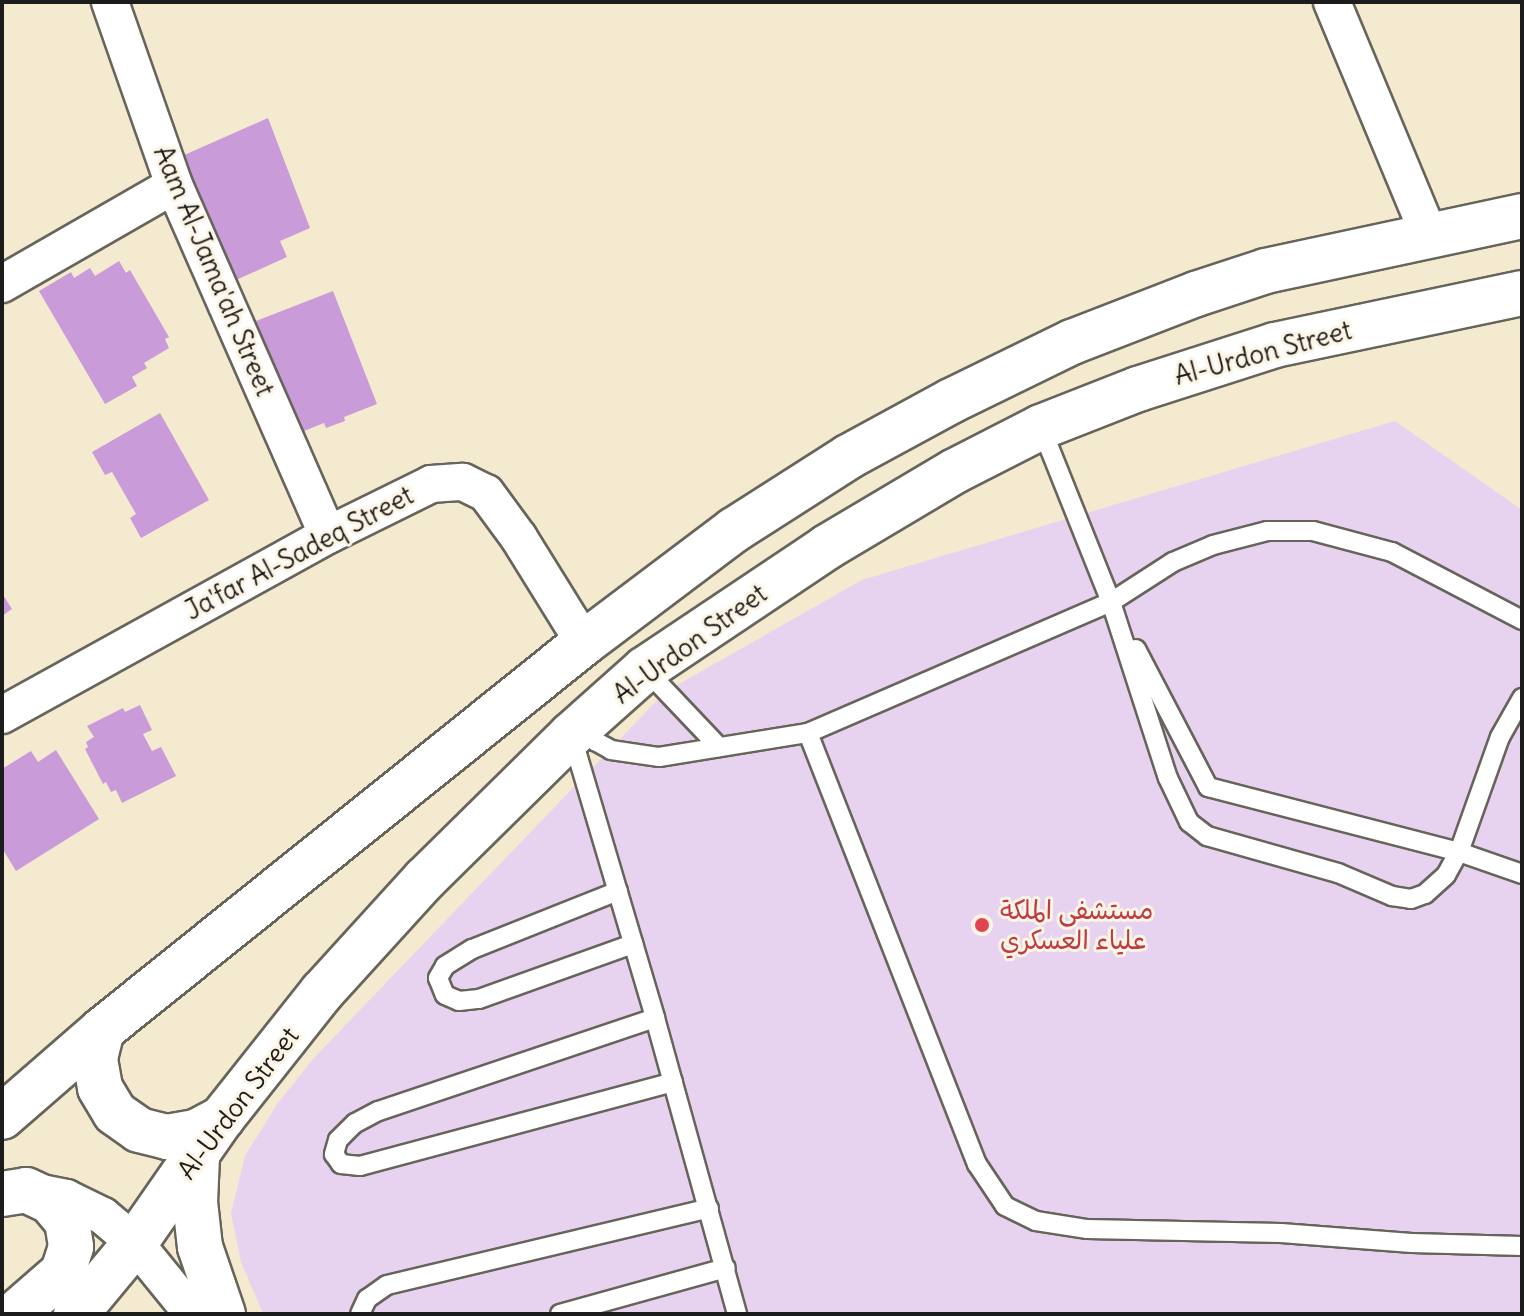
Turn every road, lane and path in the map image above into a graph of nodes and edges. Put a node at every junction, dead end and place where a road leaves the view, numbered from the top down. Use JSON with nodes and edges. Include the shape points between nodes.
{"nodes":[{"id":1,"x":110,"y":2,"type":"edge"},
{"id":2,"x":1332,"y":2,"type":"edge"},
{"id":3,"x":174,"y":185,"type":"junction"},
{"id":4,"x":1522,"y":216,"type":"edge"},
{"id":5,"x":1428,"y":233,"type":"junction"},
{"id":6,"x":2,"y":284,"type":"edge"},
{"id":7,"x":1522,"y":293,"type":"edge"},
{"id":8,"x":1041,"y":427,"type":"junction"},
{"id":9,"x":328,"y":535,"type":"junction"},
{"id":10,"x":1111,"y":602,"type":"junction"},
{"id":11,"x":1522,"y":620,"type":"edge"},
{"id":12,"x":584,"y":643,"type":"junction"},
{"id":13,"x":645,"y":669,"type":"junction"},
{"id":14,"x":1522,"y":698,"type":"edge"},
{"id":15,"x":2,"y":715,"type":"edge"},
{"id":16,"x":576,"y":730,"type":"junction"},
{"id":17,"x":808,"y":733,"type":"junction"},
{"id":18,"x":719,"y":747,"type":"junction"},
{"id":19,"x":1459,"y":852,"type":"junction"},
{"id":20,"x":1522,"y":874,"type":"edge"},
{"id":21,"x":618,"y":891,"type":"junction"},
{"id":22,"x":633,"y":944,"type":"junction"},
{"id":23,"x":655,"y":1018,"type":"junction"},
{"id":24,"x":102,"y":1030,"type":"junction"},
{"id":25,"x":673,"y":1082,"type":"junction"},
{"id":26,"x":2,"y":1117,"type":"edge"},
{"id":27,"x":222,"y":1118,"type":"junction"},
{"id":28,"x":197,"y":1157,"type":"junction"},
{"id":29,"x":14,"y":1192,"type":"edge"},
{"id":30,"x":709,"y":1208,"type":"junction"},
{"id":31,"x":135,"y":1243,"type":"junction"},
{"id":32,"x":1522,"y":1246,"type":"edge"},
{"id":33,"x":726,"y":1268,"type":"junction"},
{"id":34,"x":15,"y":1314,"type":"edge"},
{"id":35,"x":76,"y":1314,"type":"edge"},
{"id":36,"x":193,"y":1314,"type":"edge"},
{"id":37,"x":223,"y":1314,"type":"edge"},
{"id":38,"x":360,"y":1314,"type":"edge"},
{"id":39,"x":560,"y":1314,"type":"edge"},
{"id":40,"x":737,"y":1314,"type":"edge"}],
"edges":[{"from":1,"to":3,"type":"street","name":"Aam Al-Jama'ah Street"},
{"from":2,"to":5,"type":"street"},
{"from":3,"to":6,"type":"street"},
{"from":3,"to":9,"type":"street","name":"Aam Al-Jama'ah Street"},
{"from":4,"to":5,"type":"highway"},
{"from":5,"to":12,"type":"highway","via":[[1266,271],[1133,317],[1045,355],[848,457],[734,530]]},
{"from":7,"to":8,"type":"highway","name":"Al-Urdon Street","via":[[1275,345]]},
{"from":8,"to":10,"type":"lane"},
{"from":8,"to":13,"type":"highway","name":"Al-Urdon Street","via":[[827,547]]},
{"from":9,"to":12,"type":"street","name":"Ja'far Al-Sadeq Street","via":[[431,484],[463,482],[486,493]]},
{"from":9,"to":15,"type":"street","name":"Ja'far Al-Sadeq Street"},
{"from":10,"to":11,"type":"lane","via":[[1173,562],[1213,545],[1267,531],[1313,531],[1392,552]]},
{"from":10,"to":17,"type":"lane"},
{"from":10,"to":19,"type":"lane","via":[[1208,787]]},
{"from":10,"to":19,"type":"lane","via":[[1168,778],[1189,822],[1207,836],[1411,899],[1437,886]]},
{"from":12,"to":24,"type":"highway"},
{"from":13,"to":16,"type":"highway","name":"Al-Urdon Street"},
{"from":13,"to":18,"type":"lane"},
{"from":14,"to":19,"type":"lane","via":[[1500,737]]},
{"from":16,"to":18,"type":"lane","via":[[633,756]]},
{"from":16,"to":21,"type":"lane"},
{"from":16,"to":27,"type":"highway","name":"Al-Urdon Street","via":[[425,879],[322,992]]},
{"from":17,"to":18,"type":"lane"},
{"from":17,"to":32,"type":"lane","via":[[977,1164],[1005,1206],[1036,1221],[1087,1229]]},
{"from":19,"to":20,"type":"lane"},
{"from":21,"to":22,"type":"lane"},
{"from":21,"to":22,"type":"lane","via":[[472,949],[445,966],[438,978],[445,995],[459,1001],[479,999]]},
{"from":22,"to":23,"type":"lane"},
{"from":23,"to":25,"type":"lane"},
{"from":23,"to":25,"type":"lane","via":[[378,1111],[355,1123],[338,1140],[334,1154],[341,1164],[360,1166]]},
{"from":24,"to":26,"type":"highway"},
{"from":24,"to":27,"type":"highway","via":[[95,1059],[100,1088],[115,1113],[139,1130],[167,1137],[196,1132]]},
{"from":25,"to":30,"type":"lane"},
{"from":27,"to":28,"type":"highway","name":"Al-Urdon Street"},
{"from":28,"to":31,"type":"highway","name":"Al-Urdon Street"},
{"from":28,"to":37,"type":"highway","via":[[200,1247]]},
{"from":29,"to":31,"type":"street","via":[[66,1198],[103,1216]]},
{"from":29,"to":34,"type":"highway","via":[[50,1201],[67,1221],[71,1247],[63,1272]]},
{"from":30,"to":33,"type":"lane"},
{"from":30,"to":38,"type":"lane","via":[[387,1285],[367,1299]]},
{"from":31,"to":35,"type":"highway","name":"Al-Urdon Street"},
{"from":31,"to":36,"type":"street"},
{"from":33,"to":39,"type":"lane"},
{"from":33,"to":40,"type":"lane"}]}
